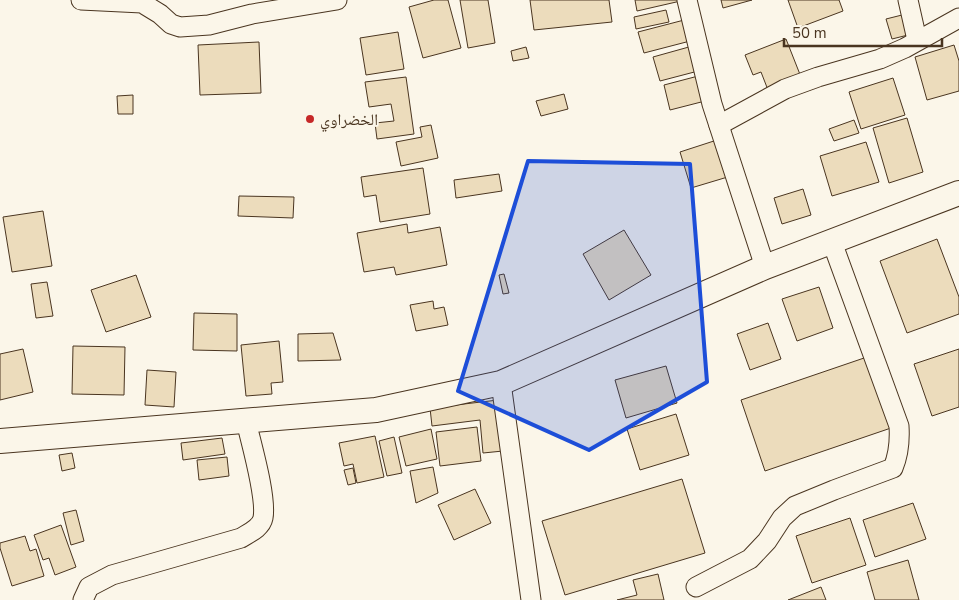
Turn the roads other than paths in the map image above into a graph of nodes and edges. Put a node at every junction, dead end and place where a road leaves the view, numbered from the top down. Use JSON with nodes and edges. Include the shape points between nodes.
{"nodes":[{"id":1,"x":81,"y":0,"type":"edge"},
{"id":2,"x":337,"y":0,"type":"edge"},
{"id":3,"x":688,"y":0,"type":"edge"},
{"id":4,"x":908,"y":0,"type":"edge"},
{"id":5,"x":250,"y":7,"type":"edge"},
{"id":6,"x":959,"y":18,"type":"edge"},
{"id":7,"x":917,"y":40,"type":"junction"},
{"id":8,"x":719,"y":125,"type":"junction"},
{"id":9,"x":959,"y":193,"type":"edge"},
{"id":10,"x":832,"y":242,"type":"junction"},
{"id":11,"x":765,"y":267,"type":"junction"},
{"id":12,"x":501,"y":383,"type":"junction"},
{"id":13,"x":246,"y":421,"type":"junction"},
{"id":14,"x":0,"y":441,"type":"edge"},
{"id":15,"x":696,"y":587,"type":"dead end"},
{"id":16,"x":83,"y":600,"type":"edge"},
{"id":17,"x":531,"y":600,"type":"edge"}],
"edges":[{"from":1,"to":5,"type":"street","via":[[142,3],[180,27],[209,25]]},
{"from":2,"to":5,"type":"street"},
{"from":3,"to":8,"type":"street"},
{"from":4,"to":7,"type":"street"},
{"from":6,"to":7,"type":"street"},
{"from":7,"to":8,"type":"street","via":[[880,59],[785,89]]},
{"from":8,"to":11,"type":"street"},
{"from":9,"to":10,"type":"street"},
{"from":10,"to":11,"type":"street"},
{"from":10,"to":15,"type":"street","via":[[899,426],[898,457],[893,468],[795,506],[750,559]]},
{"from":11,"to":12,"type":"street"},
{"from":12,"to":13,"type":"street","via":[[376,410]]},
{"from":12,"to":17,"type":"street"},
{"from":13,"to":14,"type":"street"},
{"from":13,"to":16,"type":"street","via":[[263,496],[263,519],[256,530],[241,538],[112,575],[89,587]]}]}
